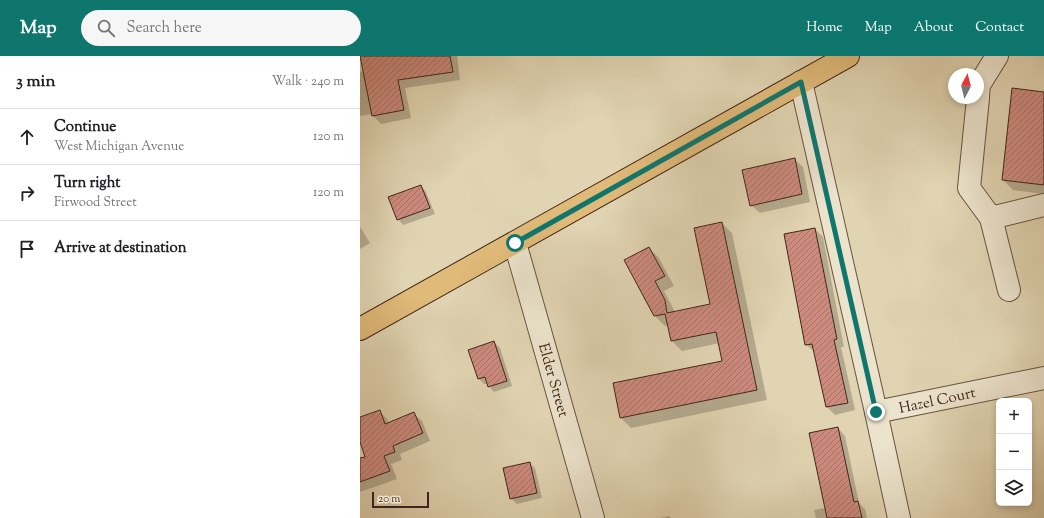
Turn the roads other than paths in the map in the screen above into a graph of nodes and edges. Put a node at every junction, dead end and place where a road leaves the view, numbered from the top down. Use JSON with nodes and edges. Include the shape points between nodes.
{"nodes":[{"id":1,"x":848,"y":56,"type":"edge"},
{"id":2,"x":997,"y":56,"type":"edge"},
{"id":3,"x":984,"y":77,"type":"edge"},
{"id":4,"x":801,"y":82,"type":"junction"},
{"id":5,"x":977,"y":104,"type":"edge"},
{"id":6,"x":1044,"y":206,"type":"edge"},
{"id":7,"x":991,"y":218,"type":"junction"},
{"id":8,"x":515,"y":243,"type":"junction"},
{"id":9,"x":1009,"y":290,"type":"dead end"},
{"id":10,"x":360,"y":329,"type":"edge"},
{"id":11,"x":1044,"y":378,"type":"edge"},
{"id":12,"x":876,"y":412,"type":"junction"},
{"id":13,"x":593,"y":518,"type":"edge"},
{"id":14,"x":899,"y":518,"type":"edge"}],
"edges":[{"from":1,"to":4,"type":"main road"},
{"from":2,"to":3,"type":"street"},
{"from":4,"to":8,"type":"main road"},
{"from":4,"to":12,"type":"street"},
{"from":5,"to":7,"type":"street","via":[[969,188]]},
{"from":6,"to":7,"type":"street"},
{"from":7,"to":9,"type":"street"},
{"from":8,"to":10,"type":"main road"},
{"from":8,"to":13,"type":"street","name":"Elder Street"},
{"from":11,"to":12,"type":"street","name":"Hazel Court"},
{"from":12,"to":14,"type":"street"}]}
